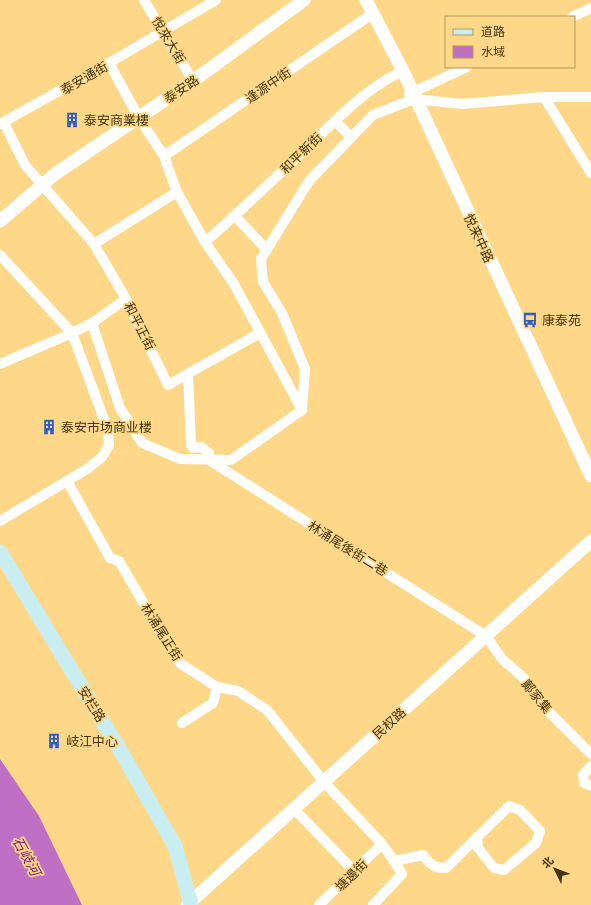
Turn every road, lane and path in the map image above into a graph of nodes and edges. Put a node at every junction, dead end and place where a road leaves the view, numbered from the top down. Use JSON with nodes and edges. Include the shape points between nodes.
{"nodes":[{"id":1,"x":144,"y":0,"type":"edge"},
{"id":2,"x":216,"y":0,"type":"edge"},
{"id":3,"x":304,"y":0,"type":"edge"},
{"id":4,"x":366,"y":0,"type":"edge"},
{"id":5,"x":591,"y":8,"type":"edge"},
{"id":6,"x":372,"y":14,"type":"junction"},
{"id":7,"x":574,"y":16,"type":"edge"},
{"id":8,"x":163,"y":30,"type":"junction"},
{"id":9,"x":109,"y":63,"type":"junction"},
{"id":10,"x":465,"y":68,"type":"edge"},
{"id":11,"x":403,"y":71,"type":"junction"},
{"id":12,"x":193,"y":81,"type":"junction"},
{"id":13,"x":412,"y":95,"type":"junction"},
{"id":14,"x":544,"y":97,"type":"junction"},
{"id":15,"x":591,"y":97,"type":"edge"},
{"id":16,"x":139,"y":118,"type":"junction"},
{"id":17,"x":334,"y":122,"type":"junction"},
{"id":18,"x":2,"y":124,"type":"edge"},
{"id":19,"x":352,"y":137,"type":"junction"},
{"id":20,"x":164,"y":156,"type":"junction"},
{"id":21,"x":591,"y":173,"type":"edge"},
{"id":22,"x":43,"y":186,"type":"junction"},
{"id":23,"x":177,"y":192,"type":"junction"},
{"id":24,"x":235,"y":216,"type":"junction"},
{"id":25,"x":0,"y":221,"type":"edge"},
{"id":26,"x":205,"y":242,"type":"junction"},
{"id":27,"x":94,"y":244,"type":"junction"},
{"id":28,"x":267,"y":250,"type":"junction"},
{"id":29,"x":0,"y":255,"type":"edge"},
{"id":30,"x":126,"y":299,"type":"junction"},
{"id":31,"x":92,"y":323,"type":"junction"},
{"id":32,"x":72,"y":333,"type":"junction"},
{"id":33,"x":260,"y":333,"type":"junction"},
{"id":34,"x":0,"y":364,"type":"edge"},
{"id":35,"x":188,"y":374,"type":"junction"},
{"id":36,"x":302,"y":410,"type":"junction"},
{"id":37,"x":209,"y":460,"type":"junction"},
{"id":38,"x":591,"y":476,"type":"edge"},
{"id":39,"x":67,"y":481,"type":"junction"},
{"id":40,"x":0,"y":522,"type":"edge"},
{"id":41,"x":591,"y":541,"type":"edge"},
{"id":42,"x":0,"y":552,"type":"edge"},
{"id":43,"x":0,"y":563,"type":"edge"},
{"id":44,"x":486,"y":636,"type":"junction"},
{"id":45,"x":217,"y":688,"type":"junction"},
{"id":46,"x":182,"y":723,"type":"dead end"},
{"id":47,"x":591,"y":754,"type":"edge"},
{"id":48,"x":591,"y":766,"type":"edge"},
{"id":49,"x":324,"y":782,"type":"junction"},
{"id":50,"x":591,"y":786,"type":"edge"},
{"id":51,"x":294,"y":809,"type":"junction"},
{"id":52,"x":478,"y":837,"type":"junction"},
{"id":53,"x":382,"y":844,"type":"junction"},
{"id":54,"x":394,"y":861,"type":"junction"},
{"id":55,"x":355,"y":872,"type":"junction"},
{"id":56,"x":188,"y":904,"type":"edge"},
{"id":57,"x":319,"y":905,"type":"edge"},
{"id":58,"x":373,"y":905,"type":"edge"}],
"edges":[{"from":1,"to":8,"type":"street","name":"悅來大街"},
{"from":2,"to":8,"type":"street","name":"泰安通街"},
{"from":3,"to":12,"type":"street","name":"泰安路"},
{"from":4,"to":6,"type":"street","name":"悦来中路"},
{"from":5,"to":7,"type":"street"},
{"from":6,"to":11,"type":"street","name":"悦来中路"},
{"from":6,"to":20,"type":"street","name":"逢源中街"},
{"from":8,"to":9,"type":"street","name":"泰安通街"},
{"from":8,"to":12,"type":"street","name":"悅來大街"},
{"from":9,"to":16,"type":"street"},
{"from":9,"to":18,"type":"street","name":"泰安通街"},
{"from":10,"to":13,"type":"street"},
{"from":11,"to":13,"type":"street","name":"悦来中路"},
{"from":11,"to":17,"type":"street","name":"和平新街","via":[[385,79]]},
{"from":12,"to":16,"type":"street","name":"泰安路"},
{"from":13,"to":14,"type":"street","via":[[462,104]]},
{"from":13,"to":19,"type":"street","via":[[373,115]]},
{"from":13,"to":38,"type":"street","name":"悦来中路"},
{"from":14,"to":15,"type":"street"},
{"from":14,"to":21,"type":"street"},
{"from":16,"to":20,"type":"street"},
{"from":16,"to":22,"type":"street","name":"泰安路","via":[[55,174]]},
{"from":17,"to":19,"type":"street"},
{"from":17,"to":24,"type":"street","name":"和平新街"},
{"from":18,"to":22,"type":"street","name":"和平正街","via":[[25,165]]},
{"from":19,"to":28,"type":"street","via":[[310,181]]},
{"from":20,"to":23,"type":"street"},
{"from":22,"to":25,"type":"street","name":"泰安路"},
{"from":22,"to":27,"type":"street","name":"和平正街"},
{"from":23,"to":26,"type":"street"},
{"from":23,"to":27,"type":"street"},
{"from":24,"to":26,"type":"street","name":"和平新街"},
{"from":24,"to":28,"type":"street"},
{"from":26,"to":33,"type":"street","via":[[234,284]]},
{"from":27,"to":30,"type":"street","name":"和平正街"},
{"from":28,"to":36,"type":"street","via":[[261,258],[264,282],[282,313],[305,369]]},
{"from":29,"to":32,"type":"street"},
{"from":30,"to":31,"type":"street"},
{"from":30,"to":35,"type":"street","name":"和平正街","via":[[168,385]]},
{"from":31,"to":32,"type":"street"},
{"from":31,"to":37,"type":"street","via":[[120,408],[142,443],[180,459]]},
{"from":32,"to":34,"type":"street"},
{"from":32,"to":39,"type":"street","via":[[108,430],[108,445],[102,457]]},
{"from":33,"to":35,"type":"street","name":"和平正街"},
{"from":33,"to":36,"type":"street"},
{"from":35,"to":37,"type":"street","via":[[191,445],[193,448],[201,447],[209,453]]},
{"from":36,"to":37,"type":"street","via":[[231,460]]},
{"from":37,"to":44,"type":"street","name":"林涌尾後街二巷"},
{"from":39,"to":40,"type":"street"},
{"from":39,"to":45,"type":"street","name":"林涌尾正街","via":[[110,558],[119,561],[181,664]]},
{"from":41,"to":44,"type":"street","name":"民权路"},
{"from":42,"to":56,"type":"main road","name":"安栏路","via":[[175,846]]},
{"from":43,"to":56,"type":"main road","name":"安栏路","via":[[120,760],[170,849]]},
{"from":44,"to":47,"type":"street","name":"鄺家集","via":[[502,659],[526,680],[543,706]]},
{"from":44,"to":49,"type":"street","name":"民权路"},
{"from":45,"to":46,"type":"street","via":[[213,704]]},
{"from":45,"to":49,"type":"street","name":"林涌尾正街","via":[[238,691],[267,710]]},
{"from":48,"to":50,"type":"street","via":[[582,775],[584,783]]},
{"from":49,"to":51,"type":"street","name":"民权路"},
{"from":49,"to":53,"type":"street","name":"林涌尾正街"},
{"from":51,"to":55,"type":"street"},
{"from":51,"to":56,"type":"street","name":"民权路"},
{"from":52,"to":52,"type":"street","via":[[509,806],[520,810],[540,831],[536,843],[504,870],[494,868],[478,848]]},
{"from":52,"to":54,"type":"street","via":[[446,868],[439,869],[428,863],[423,855]]},
{"from":53,"to":54,"type":"street","name":"林涌尾正街"},
{"from":53,"to":55,"type":"street","name":"塘邊街"},
{"from":54,"to":58,"type":"street","name":"林涌尾正街","via":[[402,874]]},
{"from":55,"to":57,"type":"street","name":"塘邊街"}]}
